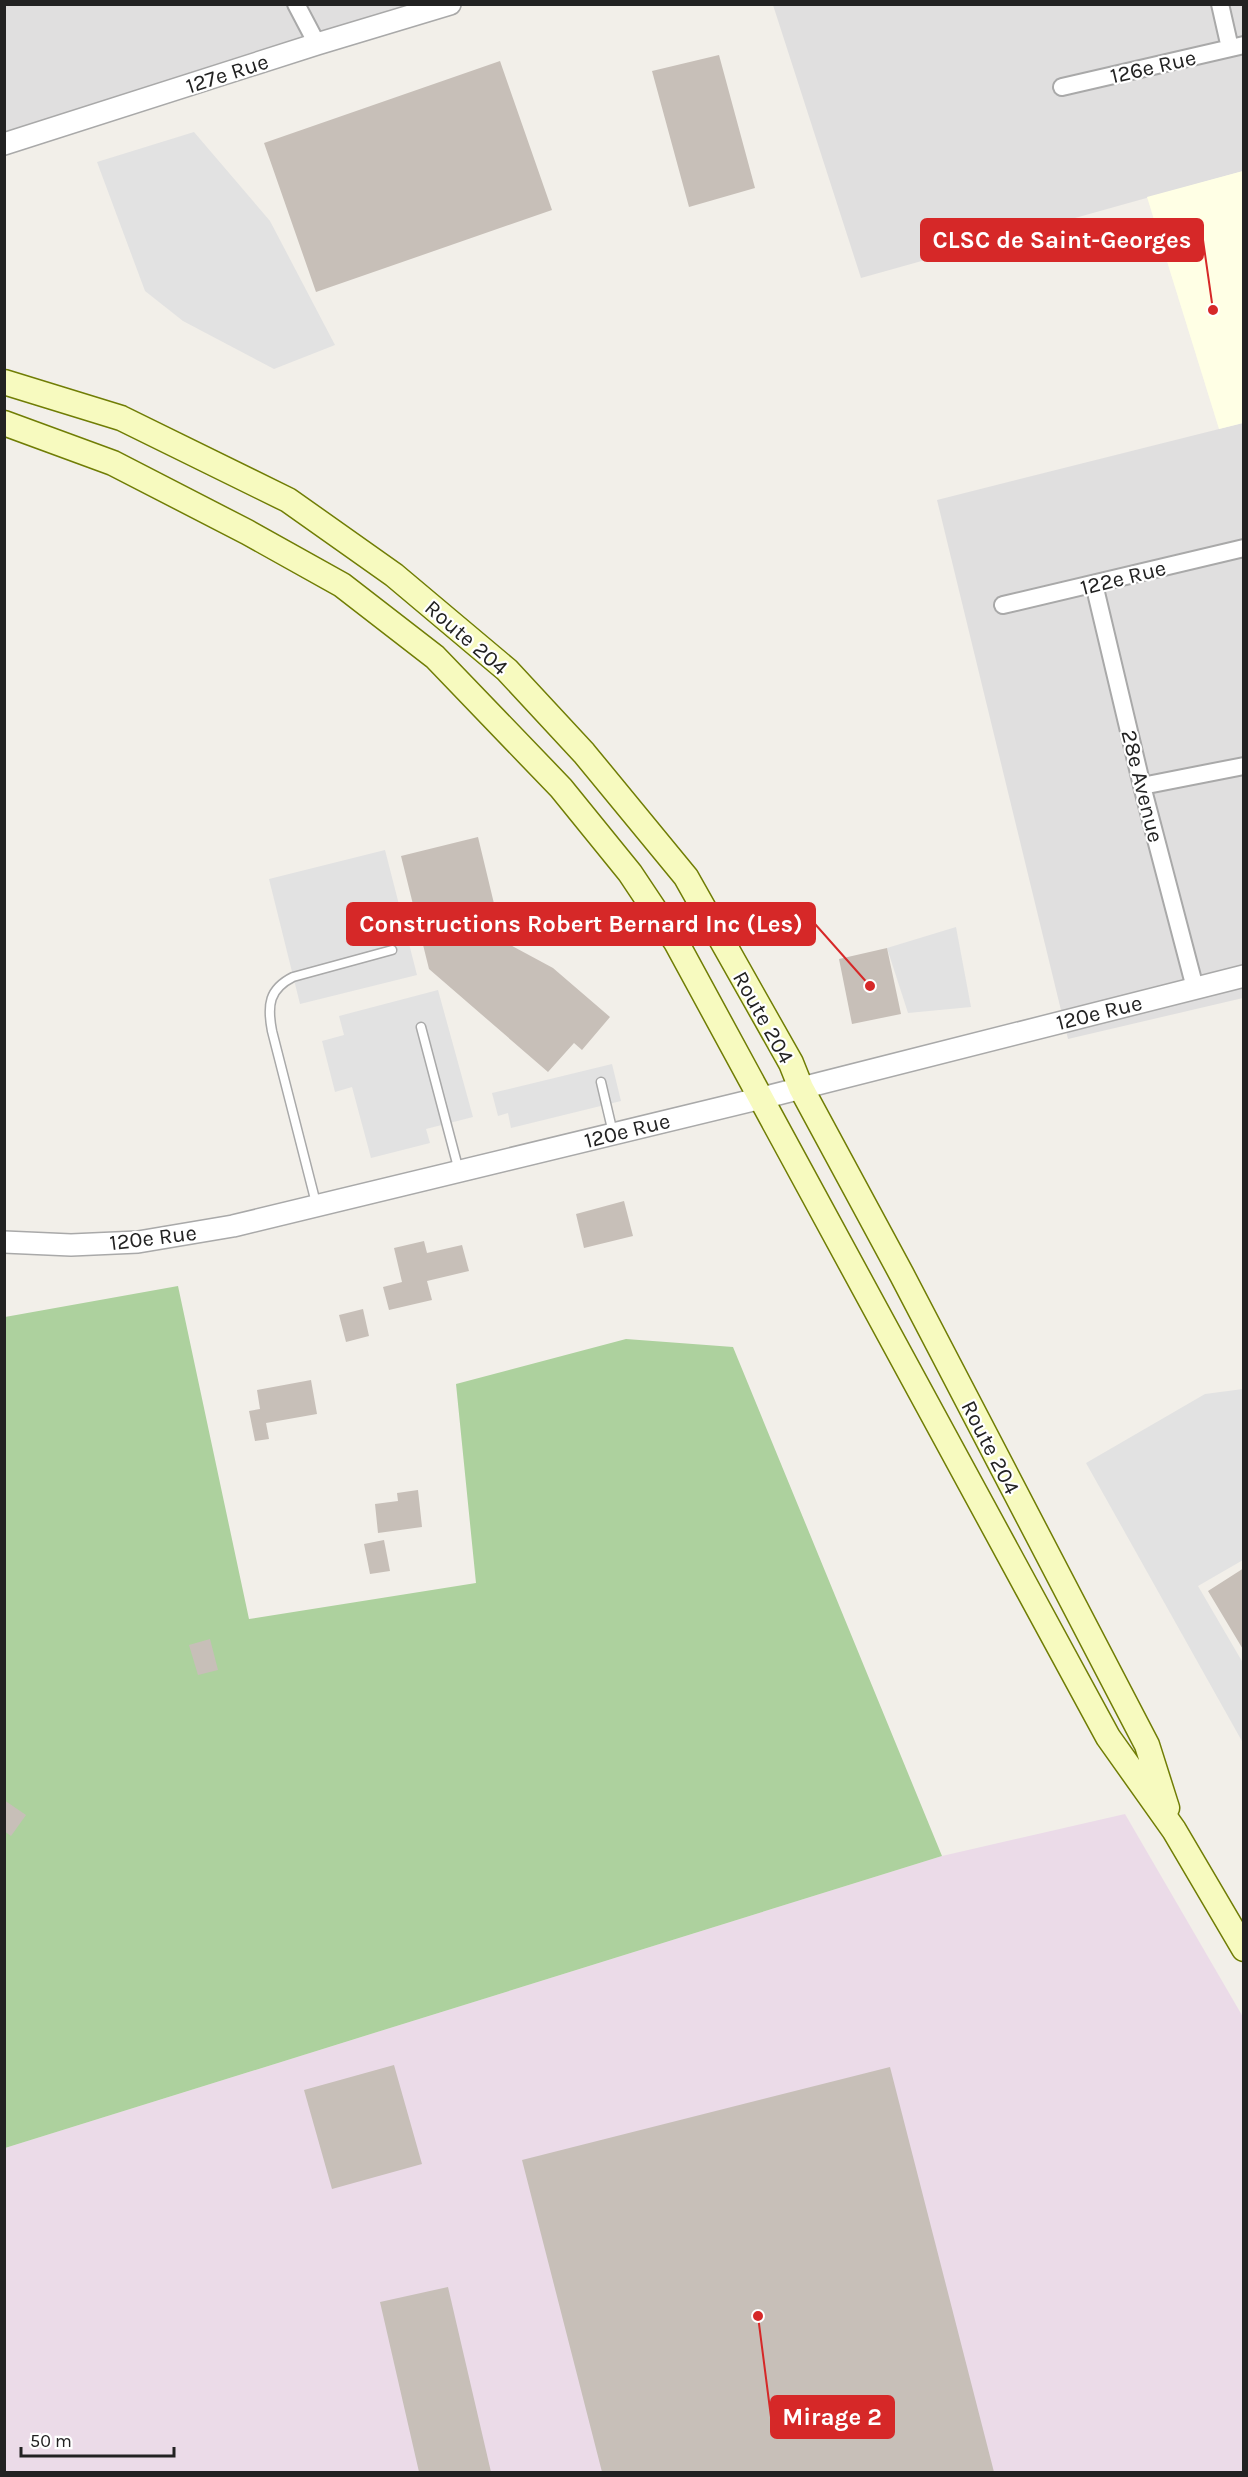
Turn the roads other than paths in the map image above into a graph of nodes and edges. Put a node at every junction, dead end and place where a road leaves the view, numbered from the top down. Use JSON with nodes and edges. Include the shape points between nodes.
{"nodes":[{"id":1,"x":296,"y":4,"type":"edge"},
{"id":2,"x":450,"y":4,"type":"edge"},
{"id":3,"x":1220,"y":4,"type":"edge"},
{"id":4,"x":317,"y":44,"type":"junction"},
{"id":5,"x":1237,"y":47,"type":"edge"},
{"id":6,"x":1062,"y":87,"type":"dead end"},
{"id":7,"x":4,"y":144,"type":"edge"},
{"id":8,"x":4,"y":382,"type":"edge"},
{"id":9,"x":4,"y":423,"type":"edge"},
{"id":10,"x":1244,"y":548,"type":"edge"},
{"id":11,"x":1094,"y":584,"type":"junction"},
{"id":12,"x":1003,"y":605,"type":"dead end"},
{"id":13,"x":1244,"y":766,"type":"edge"},
{"id":14,"x":1142,"y":786,"type":"junction"},
{"id":15,"x":392,"y":950,"type":"dead end"},
{"id":16,"x":1244,"y":976,"type":"edge"},
{"id":17,"x":1195,"y":988,"type":"junction"},
{"id":18,"x":421,"y":1027,"type":"dead end"},
{"id":19,"x":601,"y":1082,"type":"dead end"},
{"id":20,"x":801,"y":1088,"type":"junction"},
{"id":21,"x":762,"y":1098,"type":"junction"},
{"id":22,"x":613,"y":1133,"type":"junction"},
{"id":23,"x":459,"y":1171,"type":"junction"},
{"id":24,"x":317,"y":1207,"type":"junction"},
{"id":25,"x":4,"y":1242,"type":"edge"},
{"id":26,"x":1174,"y":1830,"type":"junction"},
{"id":27,"x":1244,"y":1948,"type":"edge"}],
"edges":[{"from":1,"to":4,"type":"street"},
{"from":2,"to":4,"type":"street","name":"127e Rue"},
{"from":3,"to":5,"type":"street"},
{"from":4,"to":7,"type":"street","name":"127e Rue"},
{"from":5,"to":6,"type":"street","name":"126e Rue"},
{"from":8,"to":20,"type":"main road","name":"Route 204","via":[[121,418],[288,500],[394,575],[507,670],[584,753],[686,877],[791,1063]]},
{"from":9,"to":21,"type":"main road","name":"Route 204","via":[[113,463],[247,532],[342,585],[435,657],[561,788],[630,873],[676,942]]},
{"from":10,"to":11,"type":"street","name":"122e Rue"},
{"from":11,"to":12,"type":"street","name":"122e Rue"},
{"from":11,"to":14,"type":"street","name":"28e Avenue"},
{"from":13,"to":14,"type":"street"},
{"from":14,"to":17,"type":"street","name":"28e Avenue"},
{"from":15,"to":24,"type":"lane","via":[[287,980],[274,992],[269,1010],[272,1031]]},
{"from":16,"to":17,"type":"street","name":"120e Rue"},
{"from":17,"to":20,"type":"street","name":"120e Rue"},
{"from":18,"to":23,"type":"lane"},
{"from":19,"to":22,"type":"lane"},
{"from":20,"to":21,"type":"street","name":"120e Rue"},
{"from":20,"to":26,"type":"main road","name":"Route 204","via":[[1147,1745]]},
{"from":21,"to":22,"type":"street","name":"120e Rue"},
{"from":21,"to":26,"type":"main road","name":"Route 204","via":[[1108,1737]]},
{"from":22,"to":23,"type":"street","name":"120e Rue"},
{"from":23,"to":24,"type":"street","name":"120e Rue"},
{"from":24,"to":25,"type":"street","name":"120e Rue","via":[[138,1242]]},
{"from":26,"to":27,"type":"main road","name":"Route 204"}]}
